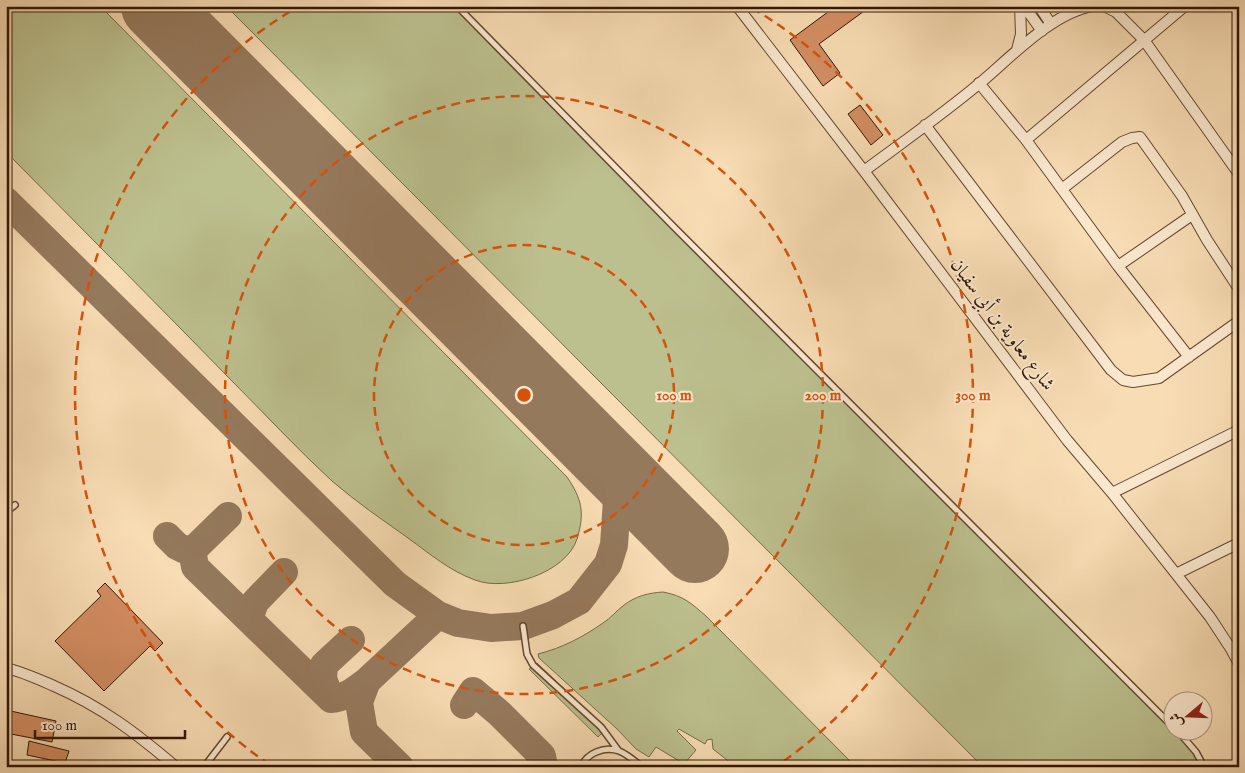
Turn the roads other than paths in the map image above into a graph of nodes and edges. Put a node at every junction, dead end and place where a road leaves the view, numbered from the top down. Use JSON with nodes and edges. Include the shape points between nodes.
{"nodes":[{"id":1,"x":457,"y":6,"type":"edge"},
{"id":2,"x":737,"y":6,"type":"edge"},
{"id":3,"x":1022,"y":6,"type":"edge"},
{"id":4,"x":1039,"y":6,"type":"edge"},
{"id":5,"x":1093,"y":6,"type":"edge"},
{"id":6,"x":1104,"y":6,"type":"edge"},
{"id":7,"x":1185,"y":6,"type":"edge"},
{"id":8,"x":1051,"y":24,"type":"junction"},
{"id":9,"x":1042,"y":31,"type":"junction"},
{"id":10,"x":1144,"y":40,"type":"junction"},
{"id":11,"x":1017,"y":50,"type":"junction"},
{"id":12,"x":979,"y":83,"type":"junction"},
{"id":13,"x":925,"y":125,"type":"junction"},
{"id":14,"x":1026,"y":140,"type":"junction"},
{"id":15,"x":864,"y":171,"type":"junction"},
{"id":16,"x":1239,"y":174,"type":"edge"},
{"id":17,"x":1062,"y":189,"type":"junction"},
{"id":18,"x":1192,"y":215,"type":"junction"},
{"id":19,"x":1118,"y":266,"type":"junction"},
{"id":20,"x":1239,"y":289,"type":"edge"},
{"id":21,"x":1239,"y":321,"type":"edge"},
{"id":22,"x":1189,"y":357,"type":"junction"},
{"id":23,"x":1239,"y":430,"type":"edge"},
{"id":24,"x":1112,"y":493,"type":"junction"},
{"id":25,"x":15,"y":506,"type":"dead end"},
{"id":26,"x":6,"y":512,"type":"edge"},
{"id":27,"x":1239,"y":543,"type":"edge"},
{"id":28,"x":1176,"y":574,"type":"junction"},
{"id":29,"x":523,"y":626,"type":"dead end"},
{"id":30,"x":1239,"y":664,"type":"edge"},
{"id":31,"x":6,"y":668,"type":"edge"},
{"id":32,"x":1162,"y":716,"type":"edge"},
{"id":33,"x":227,"y":737,"type":"dead end"},
{"id":34,"x":1186,"y":740,"type":"edge"},
{"id":35,"x":618,"y":750,"type":"junction"},
{"id":36,"x":176,"y":767,"type":"edge"},
{"id":37,"x":204,"y":767,"type":"edge"},
{"id":38,"x":581,"y":767,"type":"edge"},
{"id":39,"x":642,"y":767,"type":"edge"},
{"id":40,"x":1204,"y":767,"type":"edge"}],
"edges":[{"from":1,"to":32,"type":"lane"},
{"from":2,"to":15,"type":"street","name":"شارع معاوية بن أبي سفيان"},
{"from":3,"to":9,"type":"street"},
{"from":3,"to":11,"type":"street"},
{"from":4,"to":8,"type":"street"},
{"from":5,"to":8,"type":"street"},
{"from":6,"to":10,"type":"street","via":[[1116,12]]},
{"from":7,"to":10,"type":"street"},
{"from":8,"to":9,"type":"street"},
{"from":9,"to":11,"type":"street"},
{"from":10,"to":14,"type":"street"},
{"from":10,"to":16,"type":"street"},
{"from":11,"to":12,"type":"street"},
{"from":12,"to":13,"type":"street"},
{"from":12,"to":14,"type":"street"},
{"from":13,"to":15,"type":"street"},
{"from":13,"to":22,"type":"street","via":[[1116,375],[1133,382],[1158,378]]},
{"from":14,"to":17,"type":"street"},
{"from":15,"to":24,"type":"street","name":"شارع معاوية بن أبي سفيان","via":[[1066,440]]},
{"from":17,"to":18,"type":"street","via":[[1122,142],[1140,137]]},
{"from":17,"to":19,"type":"street"},
{"from":18,"to":19,"type":"street"},
{"from":18,"to":20,"type":"street"},
{"from":19,"to":22,"type":"street"},
{"from":21,"to":22,"type":"street"},
{"from":23,"to":24,"type":"street"},
{"from":24,"to":28,"type":"street","name":"شارع معاوية بن أبي سفيان"},
{"from":25,"to":26,"type":"lane"},
{"from":27,"to":28,"type":"street"},
{"from":28,"to":30,"type":"street","name":"شارع معاوية بن أبي سفيان","via":[[1210,617]]},
{"from":29,"to":35,"type":"lane","via":[[527,654],[533,665],[601,728]]},
{"from":31,"to":36,"type":"street","via":[[93,705],[128,727]]},
{"from":33,"to":37,"type":"lane"},
{"from":34,"to":40,"type":"lane"},
{"from":35,"to":38,"type":"lane","via":[[598,751]]},
{"from":35,"to":39,"type":"lane"}]}
